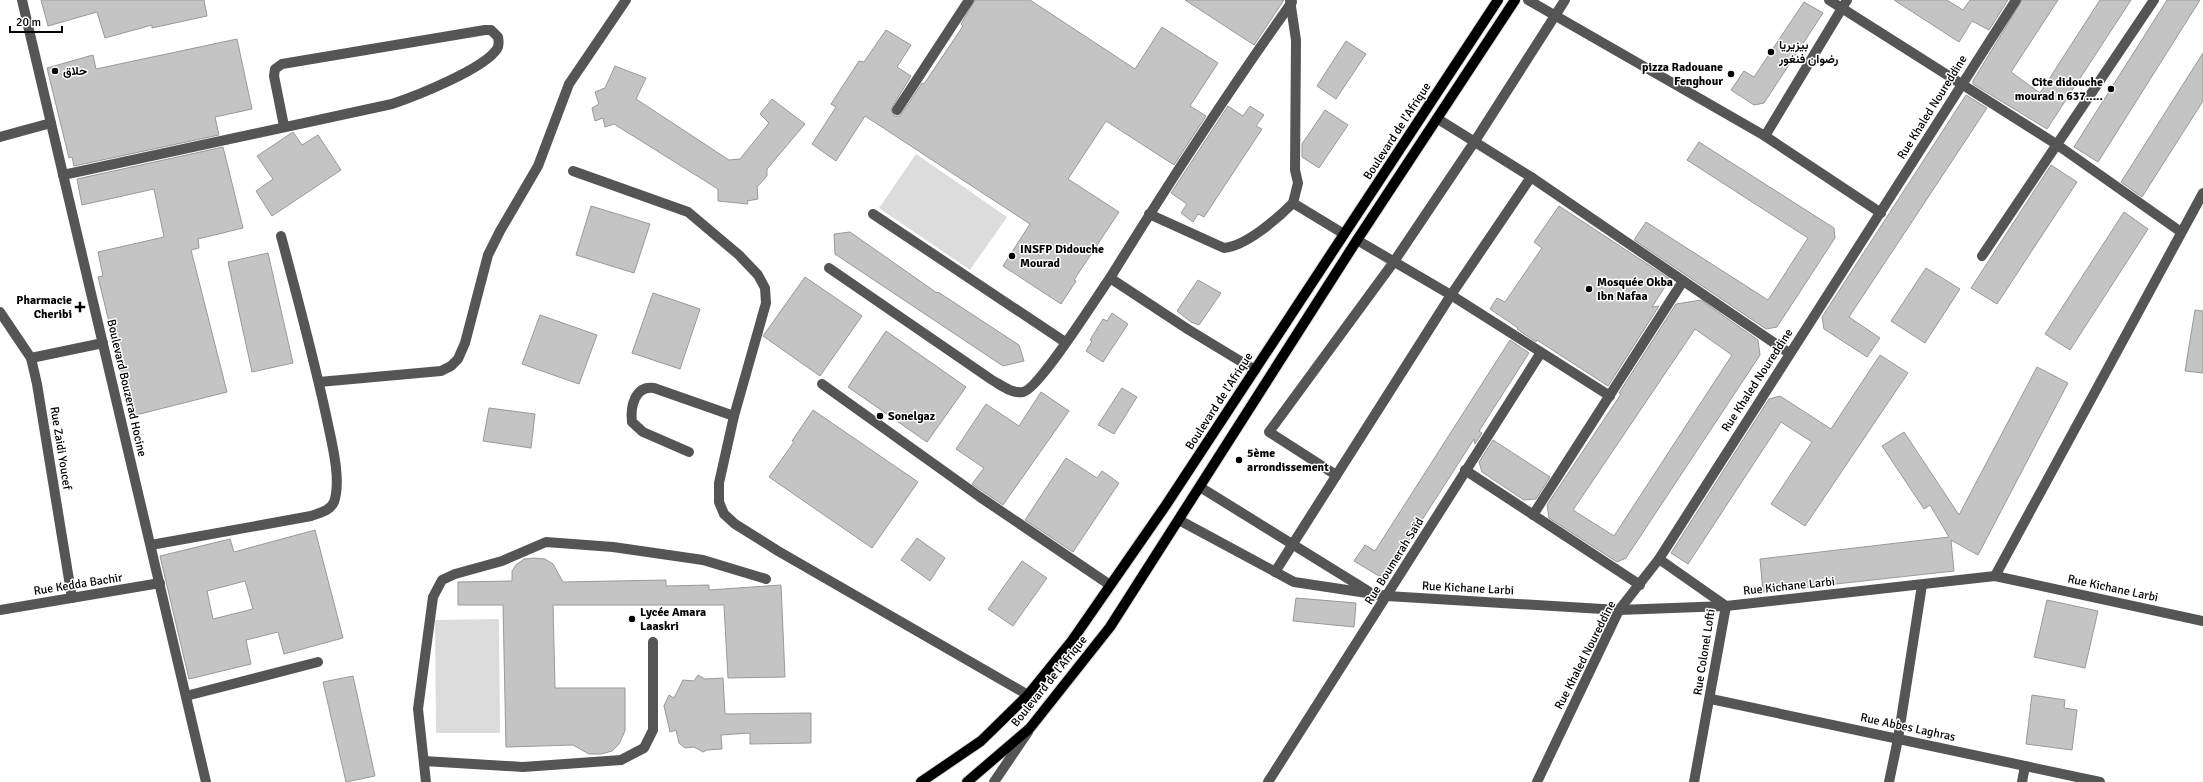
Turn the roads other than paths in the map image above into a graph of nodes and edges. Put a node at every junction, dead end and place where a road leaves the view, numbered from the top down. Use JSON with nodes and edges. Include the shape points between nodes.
{"nodes":[{"id":1,"x":22,"y":0,"type":"edge"},
{"id":2,"x":626,"y":0,"type":"edge"},
{"id":3,"x":969,"y":0,"type":"edge"},
{"id":4,"x":1498,"y":0,"type":"edge"},
{"id":5,"x":1516,"y":0,"type":"edge"},
{"id":6,"x":1528,"y":0,"type":"edge"},
{"id":7,"x":1565,"y":0,"type":"edge"},
{"id":8,"x":1829,"y":0,"type":"edge"},
{"id":9,"x":2016,"y":0,"type":"edge"},
{"id":10,"x":2154,"y":0,"type":"edge"},
{"id":11,"x":1291,"y":1,"type":"edge"},
{"id":12,"x":1844,"y":4,"type":"edge"},
{"id":13,"x":1555,"y":16,"type":"junction"},
{"id":14,"x":1962,"y":84,"type":"junction"},
{"id":15,"x":897,"y":110,"type":"dead end"},
{"id":16,"x":1438,"y":119,"type":"junction"},
{"id":17,"x":51,"y":124,"type":"junction"},
{"id":18,"x":284,"y":126,"type":"junction"},
{"id":19,"x":1765,"y":136,"type":"junction"},
{"id":20,"x":0,"y":137,"type":"edge"},
{"id":21,"x":1475,"y":141,"type":"junction"},
{"id":22,"x":2056,"y":144,"type":"junction"},
{"id":23,"x":574,"y":171,"type":"dead end"},
{"id":24,"x":63,"y":175,"type":"junction"},
{"id":25,"x":1531,"y":177,"type":"junction"},
{"id":26,"x":2203,"y":193,"type":"edge"},
{"id":27,"x":1293,"y":203,"type":"junction"},
{"id":28,"x":1881,"y":212,"type":"junction"},
{"id":29,"x":873,"y":214,"type":"dead end"},
{"id":30,"x":1149,"y":214,"type":"junction"},
{"id":31,"x":2181,"y":232,"type":"junction"},
{"id":32,"x":1344,"y":234,"type":"junction"},
{"id":33,"x":281,"y":236,"type":"dead end"},
{"id":34,"x":1357,"y":240,"type":"junction"},
{"id":35,"x":1982,"y":256,"type":"dead end"},
{"id":36,"x":1393,"y":263,"type":"junction"},
{"id":37,"x":829,"y":268,"type":"dead end"},
{"id":38,"x":1110,"y":278,"type":"junction"},
{"id":39,"x":1683,"y":281,"type":"junction"},
{"id":40,"x":1451,"y":295,"type":"junction"},
{"id":41,"x":0,"y":312,"type":"edge"},
{"id":42,"x":1065,"y":342,"type":"junction"},
{"id":43,"x":103,"y":343,"type":"junction"},
{"id":44,"x":1789,"y":352,"type":"junction"},
{"id":45,"x":1540,"y":354,"type":"junction"},
{"id":46,"x":31,"y":358,"type":"junction"},
{"id":47,"x":1255,"y":370,"type":"junction"},
{"id":48,"x":319,"y":382,"type":"junction"},
{"id":49,"x":822,"y":384,"type":"dead end"},
{"id":50,"x":1610,"y":396,"type":"junction"},
{"id":51,"x":734,"y":416,"type":"junction"},
{"id":52,"x":689,"y":452,"type":"dead end"},
{"id":53,"x":1466,"y":470,"type":"junction"},
{"id":54,"x":1336,"y":474,"type":"junction"},
{"id":55,"x":1200,"y":487,"type":"junction"},
{"id":56,"x":1533,"y":515,"type":"junction"},
{"id":57,"x":1178,"y":520,"type":"junction"},
{"id":58,"x":151,"y":545,"type":"junction"},
{"id":59,"x":1293,"y":545,"type":"junction"},
{"id":60,"x":1658,"y":559,"type":"junction"},
{"id":61,"x":1275,"y":572,"type":"junction"},
{"id":62,"x":1995,"y":576,"type":"junction"},
{"id":63,"x":766,"y":579,"type":"dead end"},
{"id":64,"x":160,"y":583,"type":"junction"},
{"id":65,"x":1110,"y":585,"type":"junction"},
{"id":66,"x":1640,"y":585,"type":"junction"},
{"id":67,"x":1922,"y":585,"type":"junction"},
{"id":68,"x":1373,"y":594,"type":"junction"},
{"id":69,"x":1387,"y":596,"type":"junction"},
{"id":70,"x":72,"y":598,"type":"junction"},
{"id":71,"x":1726,"y":606,"type":"junction"},
{"id":72,"x":0,"y":610,"type":"edge"},
{"id":73,"x":1619,"y":610,"type":"junction"},
{"id":74,"x":2203,"y":621,"type":"edge"},
{"id":75,"x":653,"y":642,"type":"dead end"},
{"id":76,"x":318,"y":662,"type":"dead end"},
{"id":77,"x":1028,"y":695,"type":"junction"},
{"id":78,"x":186,"y":696,"type":"junction"},
{"id":79,"x":1711,"y":699,"type":"junction"},
{"id":80,"x":1030,"y":728,"type":"junction"},
{"id":81,"x":1898,"y":739,"type":"junction"},
{"id":82,"x":424,"y":761,"type":"junction"},
{"id":83,"x":2025,"y":766,"type":"junction"},
{"id":84,"x":206,"y":782,"type":"edge"},
{"id":85,"x":426,"y":782,"type":"edge"},
{"id":86,"x":921,"y":782,"type":"edge"},
{"id":87,"x":967,"y":782,"type":"edge"},
{"id":88,"x":994,"y":782,"type":"edge"},
{"id":89,"x":1268,"y":782,"type":"edge"},
{"id":90,"x":1537,"y":782,"type":"edge"},
{"id":91,"x":1694,"y":782,"type":"edge"},
{"id":92,"x":1889,"y":782,"type":"edge"},
{"id":93,"x":2022,"y":782,"type":"edge"},
{"id":94,"x":2100,"y":782,"type":"edge"}],
"edges":[{"from":1,"to":17,"type":"street","name":"Boulevard Bouzerad Hocine"},
{"from":2,"to":48,"type":"street","via":[[569,84],[538,166],[491,249],[465,343],[458,359],[441,371]]},
{"from":3,"to":15,"type":"street"},
{"from":4,"to":32,"type":"main road","name":"Boulevard de l'Afrique"},
{"from":5,"to":16,"type":"main road","name":"Boulevard de l'Afrique"},
{"from":6,"to":13,"type":"street"},
{"from":7,"to":13,"type":"street"},
{"from":8,"to":12,"type":"street"},
{"from":9,"to":14,"type":"street","name":"Rue Khaled Noureddine"},
{"from":10,"to":22,"type":"street"},
{"from":11,"to":27,"type":"street","via":[[1296,40],[1295,170],[1298,183]]},
{"from":11,"to":30,"type":"street"},
{"from":12,"to":14,"type":"street"},
{"from":12,"to":19,"type":"street"},
{"from":13,"to":19,"type":"street"},
{"from":13,"to":21,"type":"street"},
{"from":14,"to":22,"type":"street"},
{"from":14,"to":28,"type":"street","name":"Rue Khaled Noureddine"},
{"from":16,"to":21,"type":"street"},
{"from":16,"to":34,"type":"main road","name":"Boulevard de l'Afrique"},
{"from":17,"to":20,"type":"street"},
{"from":17,"to":24,"type":"street","name":"Boulevard Bouzerad Hocine"},
{"from":18,"to":18,"type":"street","via":[[274,76],[275,69],[282,64],[485,30],[491,30],[498,37],[499,45],[496,50],[484,60],[415,97]]},
{"from":18,"to":24,"type":"street"},
{"from":19,"to":28,"type":"street"},
{"from":21,"to":25,"type":"street"},
{"from":21,"to":36,"type":"street"},
{"from":22,"to":31,"type":"street"},
{"from":22,"to":35,"type":"street"},
{"from":23,"to":51,"type":"street","via":[[688,212],[739,255],[758,275],[765,288],[766,303]]},
{"from":24,"to":43,"type":"street","name":"Boulevard Bouzerad Hocine"},
{"from":25,"to":39,"type":"street"},
{"from":25,"to":40,"type":"street"},
{"from":26,"to":31,"type":"street"},
{"from":27,"to":30,"type":"street","via":[[1256,234],[1224,248]]},
{"from":27,"to":32,"type":"street"},
{"from":28,"to":44,"type":"street","name":"Rue Khaled Noureddine"},
{"from":29,"to":42,"type":"street"},
{"from":30,"to":38,"type":"street"},
{"from":31,"to":62,"type":"street"},
{"from":32,"to":47,"type":"main road","name":"Boulevard de l'Afrique"},
{"from":33,"to":48,"type":"street"},
{"from":34,"to":36,"type":"street"},
{"from":34,"to":55,"type":"main road","name":"Boulevard de l'Afrique"},
{"from":36,"to":40,"type":"street"},
{"from":36,"to":54,"type":"street","via":[[1269,432]]},
{"from":37,"to":42,"type":"street","via":[[992,380],[1012,391],[1023,392],[1030,388],[1044,373]]},
{"from":38,"to":42,"type":"street"},
{"from":38,"to":47,"type":"street"},
{"from":39,"to":44,"type":"street"},
{"from":39,"to":50,"type":"street"},
{"from":40,"to":45,"type":"street"},
{"from":40,"to":54,"type":"street"},
{"from":41,"to":46,"type":"street","name":"Rue Zaidi Youcef"},
{"from":43,"to":46,"type":"street"},
{"from":43,"to":58,"type":"street","name":"Boulevard Bouzerad Hocine"},
{"from":44,"to":60,"type":"street","name":"Rue Khaled Noureddine"},
{"from":45,"to":50,"type":"street"},
{"from":45,"to":53,"type":"street","name":"Rue Boumerah Saïd"},
{"from":46,"to":70,"type":"street","name":"Rue Zaidi Youcef"},
{"from":47,"to":65,"type":"main road","name":"Boulevard de l'Afrique"},
{"from":48,"to":58,"type":"street","via":[[332,447],[337,490],[333,504],[325,511],[311,516]]},
{"from":49,"to":65,"type":"street","via":[[980,497]]},
{"from":50,"to":56,"type":"street"},
{"from":51,"to":52,"type":"street","via":[[654,388],[641,389],[634,403],[632,422],[643,432]]},
{"from":51,"to":77,"type":"street","via":[[719,483],[719,502],[724,514],[778,551]]},
{"from":53,"to":56,"type":"street"},
{"from":53,"to":69,"type":"street","name":"Rue Boumerah Saïd"},
{"from":54,"to":59,"type":"street"},
{"from":55,"to":57,"type":"main road","name":"Boulevard de l'Afrique"},
{"from":55,"to":59,"type":"street","name":"Rue Kichane Larbi"},
{"from":56,"to":66,"type":"street"},
{"from":57,"to":61,"type":"street","name":"Rue Kichane Larbi"},
{"from":57,"to":80,"type":"main road","name":"Boulevard de l'Afrique","via":[[1110,627]]},
{"from":58,"to":64,"type":"street","name":"Boulevard Bouzerad Hocine"},
{"from":59,"to":61,"type":"street"},
{"from":59,"to":68,"type":"street","name":"Rue Kichane Larbi"},
{"from":60,"to":66,"type":"street","name":"Rue Khaled Noureddine"},
{"from":60,"to":71,"type":"street","name":"Rue Colonel Lofti"},
{"from":61,"to":68,"type":"street","name":"Rue Kichane Larbi","via":[[1294,582]]},
{"from":62,"to":67,"type":"street","name":"Rue Kichane Larbi"},
{"from":62,"to":74,"type":"street","name":"Rue Kichane Larbi"},
{"from":63,"to":82,"type":"street","via":[[703,560],[613,547],[546,542],[502,561],[454,574],[442,580],[432,597],[418,709]]},
{"from":64,"to":70,"type":"street","name":"Rue Kedda Bachir"},
{"from":64,"to":78,"type":"street","name":"Boulevard Bouzerad Hocine"},
{"from":65,"to":77,"type":"main road","name":"Boulevard de l'Afrique","via":[[1071,642]]},
{"from":66,"to":73,"type":"street","name":"Rue Khaled Noureddine"},
{"from":67,"to":71,"type":"street","name":"Rue Kichane Larbi"},
{"from":67,"to":81,"type":"street"},
{"from":68,"to":69,"type":"street","name":"Rue Kichane Larbi"},
{"from":69,"to":73,"type":"street","name":"Rue Kichane Larbi"},
{"from":69,"to":89,"type":"street","name":"Rue Boumerah Saïd"},
{"from":70,"to":72,"type":"street","name":"Rue Kedda Bachir"},
{"from":71,"to":73,"type":"street","name":"Rue Kichane Larbi"},
{"from":71,"to":79,"type":"street","name":"Rue Colonel Lofti"},
{"from":73,"to":90,"type":"street","name":"Rue Khaled Noureddine"},
{"from":75,"to":82,"type":"street","via":[[653,730],[644,748],[621,760],[523,767]]},
{"from":76,"to":78,"type":"street"},
{"from":77,"to":86,"type":"main road","name":"Boulevard de l'Afrique","via":[[982,741]]},
{"from":78,"to":84,"type":"street","name":"Boulevard Bouzerad Hocine"},
{"from":79,"to":81,"type":"street","name":"Rue Abbes Laghras"},
{"from":79,"to":91,"type":"street","name":"Rue Colonel Lofti"},
{"from":80,"to":87,"type":"main road","name":"Boulevard de l'Afrique"},
{"from":80,"to":88,"type":"street"},
{"from":81,"to":83,"type":"street","name":"Rue Abbes Laghras"},
{"from":81,"to":92,"type":"street"},
{"from":82,"to":85,"type":"street"},
{"from":83,"to":93,"type":"street"},
{"from":83,"to":94,"type":"street","name":"Rue Abbes Laghras"}]}
